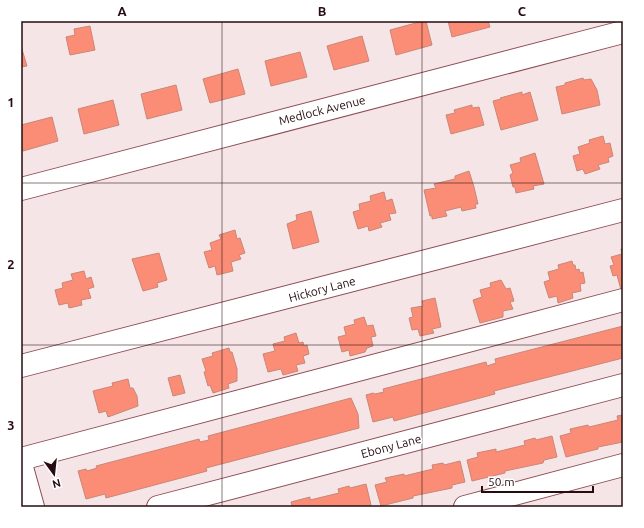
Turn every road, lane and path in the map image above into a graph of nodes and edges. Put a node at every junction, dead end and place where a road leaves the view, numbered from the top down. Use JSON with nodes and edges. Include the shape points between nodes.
{"nodes":[{"id":1,"x":623,"y":32,"type":"edge"},
{"id":2,"x":21,"y":189,"type":"edge"},
{"id":3,"x":623,"y":210,"type":"edge"},
{"id":4,"x":623,"y":300,"type":"edge"},
{"id":5,"x":21,"y":366,"type":"edge"},
{"id":6,"x":623,"y":384,"type":"edge"},
{"id":7,"x":21,"y":459,"type":"edge"},
{"id":8,"x":21,"y":464,"type":"edge"},
{"id":9,"x":623,"y":465,"type":"edge"},
{"id":10,"x":33,"y":507,"type":"edge"},
{"id":11,"x":158,"y":507,"type":"edge"},
{"id":12,"x":465,"y":507,"type":"edge"}],
"edges":[{"from":1,"to":2,"type":"street","name":"Medlock Avenue"},
{"from":3,"to":5,"type":"street","name":"Hickory Lane"},
{"from":4,"to":7,"type":"street"},
{"from":6,"to":11,"type":"street","name":"Ebony Lane"},
{"from":8,"to":10,"type":"street"},
{"from":9,"to":12,"type":"street"}]}
